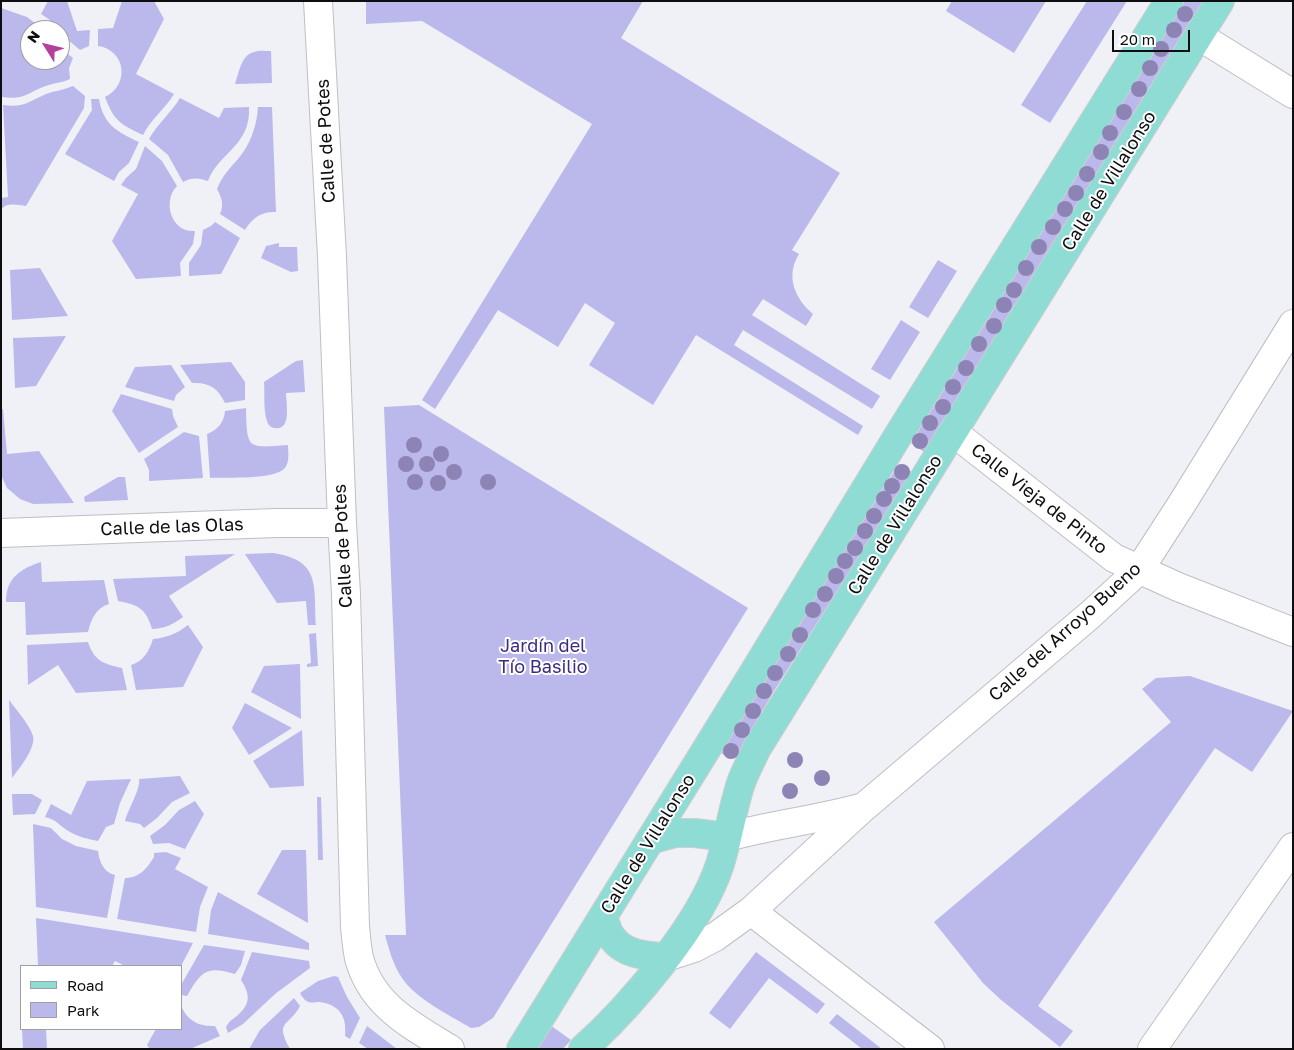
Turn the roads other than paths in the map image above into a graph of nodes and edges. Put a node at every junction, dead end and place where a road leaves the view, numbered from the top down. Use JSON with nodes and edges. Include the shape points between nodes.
{"nodes":[{"id":1,"x":318,"y":1,"type":"edge"},
{"id":2,"x":1169,"y":1,"type":"edge"},
{"id":3,"x":1220,"y":1,"type":"edge"},
{"id":4,"x":1199,"y":36,"type":"junction"},
{"id":5,"x":1293,"y":94,"type":"edge"},
{"id":6,"x":1293,"y":324,"type":"edge"},
{"id":7,"x":953,"y":432,"type":"junction"},
{"id":8,"x":342,"y":523,"type":"junction"},
{"id":9,"x":1,"y":533,"type":"edge"},
{"id":10,"x":1139,"y":570,"type":"junction"},
{"id":11,"x":1293,"y":632,"type":"edge"},
{"id":12,"x":864,"y":807,"type":"junction"},
{"id":13,"x":727,"y":837,"type":"junction"},
{"id":14,"x":650,"y":840,"type":"junction"},
{"id":15,"x":1293,"y":847,"type":"edge"},
{"id":16,"x":751,"y":911,"type":"junction"},
{"id":17,"x":603,"y":917,"type":"junction"},
{"id":18,"x":666,"y":957,"type":"junction"},
{"id":19,"x":450,"y":1049,"type":"edge"},
{"id":20,"x":521,"y":1049,"type":"edge"},
{"id":21,"x":582,"y":1049,"type":"edge"},
{"id":22,"x":930,"y":1049,"type":"edge"},
{"id":23,"x":1152,"y":1049,"type":"edge"}],
"edges":[{"from":1,"to":8,"type":"street","name":"Calle de Potes"},
{"from":2,"to":14,"type":"main road","name":"Calle de Villalonso"},
{"from":3,"to":4,"type":"main road","name":"Calle de Villalonso"},
{"from":4,"to":5,"type":"street"},
{"from":4,"to":7,"type":"main road","name":"Calle de Villalonso"},
{"from":6,"to":10,"type":"street","name":"Calle del Arroyo Bueno"},
{"from":7,"to":10,"type":"street","name":"Calle Vieja de Pinto","via":[[1114,558]]},
{"from":7,"to":13,"type":"main road","name":"Calle de Villalonso","via":[[757,748],[740,785]]},
{"from":8,"to":9,"type":"street","name":"Calle de las Olas"},
{"from":8,"to":19,"type":"street","name":"Calle de Potes","via":[[355,927],[359,958],[370,984],[390,1009]]},
{"from":10,"to":11,"type":"street","name":"Calle Vieja de Pinto"},
{"from":10,"to":12,"type":"street","name":"Calle del Arroyo Bueno","via":[[1078,626]]},
{"from":12,"to":13,"type":"street","name":"Calle del Arroyo Bueno"},
{"from":12,"to":16,"type":"street","name":"Calle del Arroyo Bueno"},
{"from":13,"to":14,"type":"main road","via":[[675,832]]},
{"from":13,"to":18,"type":"main road","name":"Calle de Villalonso","via":[[720,865],[707,894]]},
{"from":14,"to":17,"type":"main road","name":"Calle de Villalonso"},
{"from":15,"to":23,"type":"street"},
{"from":16,"to":18,"type":"street","name":"Calle del Arroyo Bueno","via":[[715,937]]},
{"from":16,"to":22,"type":"street"},
{"from":17,"to":18,"type":"main road","via":[[611,937],[623,947],[639,955]]},
{"from":17,"to":20,"type":"main road","name":"Calle de Villalonso"},
{"from":18,"to":21,"type":"main road","name":"Calle de Villalonso"}]}
